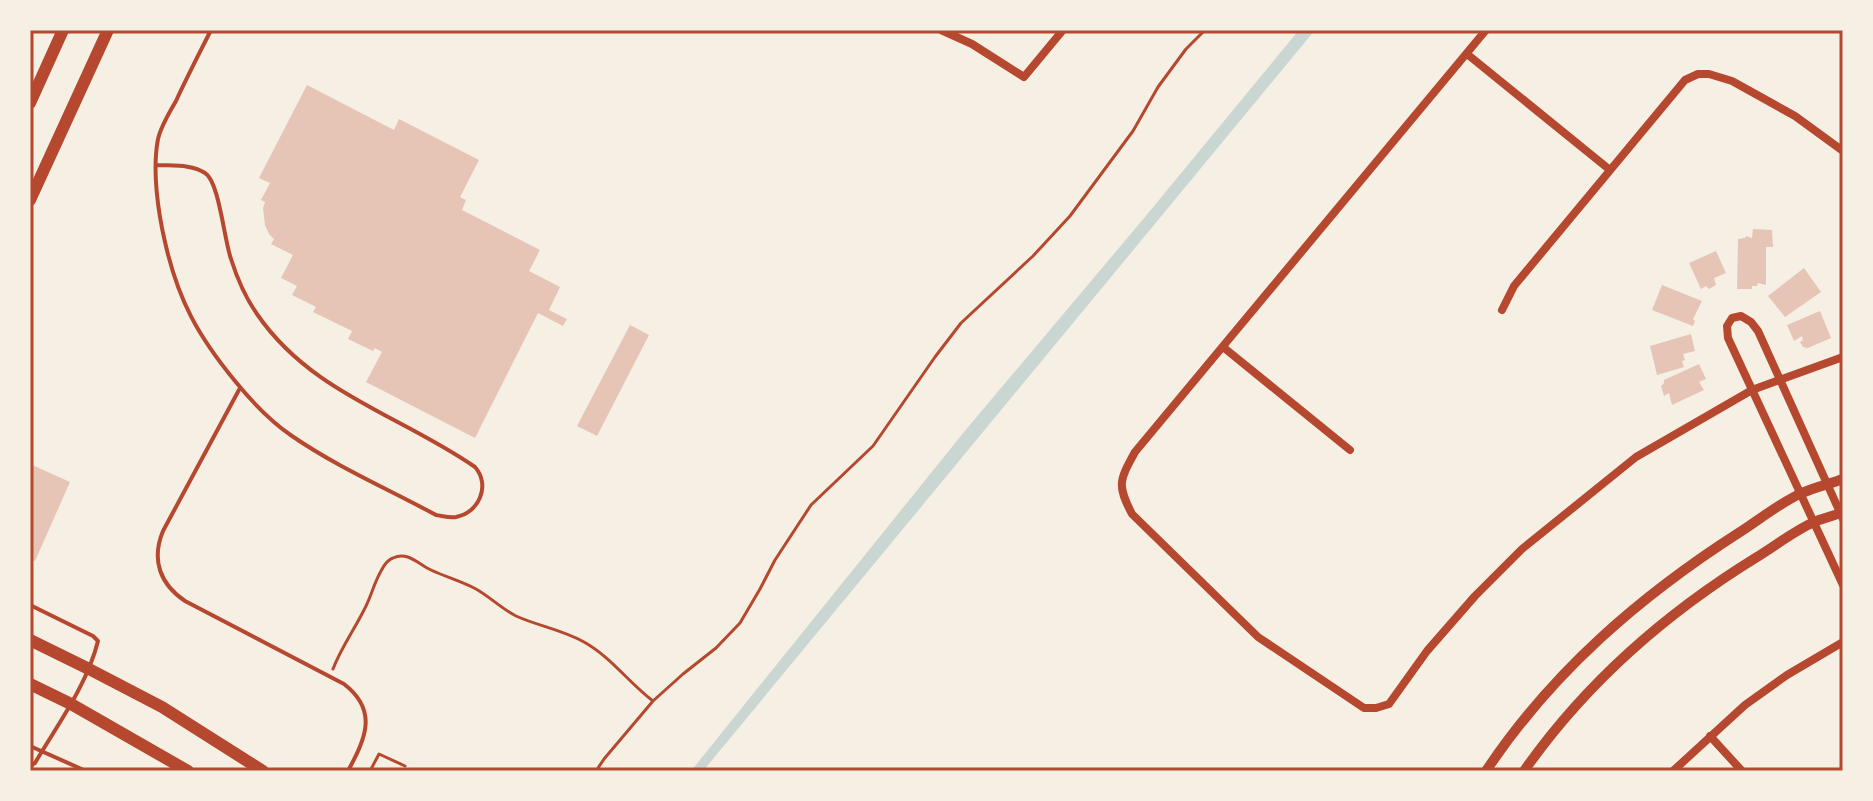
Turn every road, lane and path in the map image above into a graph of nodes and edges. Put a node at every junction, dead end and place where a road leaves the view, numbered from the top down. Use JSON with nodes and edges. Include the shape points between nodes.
{"nodes":[{"id":1,"x":63,"y":30,"type":"edge"},
{"id":2,"x":108,"y":30,"type":"edge"},
{"id":3,"x":211,"y":30,"type":"edge"},
{"id":4,"x":941,"y":30,"type":"edge"},
{"id":5,"x":1063,"y":30,"type":"edge"},
{"id":6,"x":1205,"y":30,"type":"edge"},
{"id":7,"x":1486,"y":30,"type":"edge"},
{"id":8,"x":1467,"y":54,"type":"junction"},
{"id":9,"x":30,"y":103,"type":"edge"},
{"id":10,"x":1843,"y":151,"type":"edge"},
{"id":11,"x":157,"y":165,"type":"junction"},
{"id":12,"x":1610,"y":170,"type":"junction"},
{"id":13,"x":30,"y":200,"type":"edge"},
{"id":14,"x":1502,"y":310,"type":"dead end"},
{"id":15,"x":1223,"y":347,"type":"junction"},
{"id":16,"x":1843,"y":357,"type":"edge"},
{"id":17,"x":1779,"y":380,"type":"junction"},
{"id":18,"x":241,"y":388,"type":"junction"},
{"id":19,"x":1752,"y":390,"type":"junction"},
{"id":20,"x":1350,"y":450,"type":"dead end"},
{"id":21,"x":1843,"y":479,"type":"edge"},
{"id":22,"x":1827,"y":485,"type":"junction"},
{"id":23,"x":1800,"y":494,"type":"junction"},
{"id":24,"x":1842,"y":515,"type":"edge"},
{"id":25,"x":1814,"y":522,"type":"junction"},
{"id":26,"x":1843,"y":585,"type":"edge"},
{"id":27,"x":30,"y":605,"type":"edge"},
{"id":28,"x":30,"y":640,"type":"edge"},
{"id":29,"x":1843,"y":642,"type":"edge"},
{"id":30,"x":89,"y":669,"type":"junction"},
{"id":31,"x":330,"y":676,"type":"junction"},
{"id":32,"x":30,"y":684,"type":"edge"},
{"id":33,"x":653,"y":701,"type":"junction"},
{"id":34,"x":71,"y":704,"type":"junction"},
{"id":35,"x":1710,"y":736,"type":"junction"},
{"id":36,"x":30,"y":746,"type":"edge"},
{"id":37,"x":42,"y":751,"type":"junction"},
{"id":38,"x":30,"y":766,"type":"edge"},
{"id":39,"x":405,"y":766,"type":"dead end"},
{"id":40,"x":86,"y":771,"type":"edge"},
{"id":41,"x":188,"y":771,"type":"edge"},
{"id":42,"x":263,"y":771,"type":"edge"},
{"id":43,"x":348,"y":771,"type":"edge"},
{"id":44,"x":370,"y":771,"type":"edge"},
{"id":45,"x":596,"y":771,"type":"edge"},
{"id":46,"x":1486,"y":771,"type":"edge"},
{"id":47,"x":1524,"y":771,"type":"edge"},
{"id":48,"x":1673,"y":771,"type":"edge"},
{"id":49,"x":1742,"y":771,"type":"edge"}],
"edges":[{"from":1,"to":9,"type":"main road"},
{"from":2,"to":13,"type":"main road"},
{"from":3,"to":11,"type":"lane","via":[[162,128]]},
{"from":4,"to":5,"type":"street","via":[[1024,77]]},
{"from":6,"to":33,"type":"path","via":[[1164,78],[1133,131],[1070,216],[961,323],[873,446],[811,505],[740,623]]},
{"from":7,"to":8,"type":"street"},
{"from":8,"to":12,"type":"street"},
{"from":8,"to":15,"type":"street"},
{"from":10,"to":12,"type":"street","via":[[1795,116],[1732,81],[1698,74],[1685,80]]},
{"from":11,"to":18,"type":"lane","via":[[159,214],[171,270],[196,327]]},
{"from":11,"to":18,"type":"lane","via":[[191,168],[210,177],[238,278],[282,345],[341,391],[475,467],[483,483],[479,501],[460,516],[436,515],[290,435]]},
{"from":12,"to":14,"type":"street","via":[[1514,286]]},
{"from":15,"to":19,"type":"street","via":[[1135,452],[1123,473],[1121,492],[1132,514],[1258,637],[1364,708],[1389,704],[1427,651],[1522,549],[1636,457]]},
{"from":15,"to":20,"type":"street"},
{"from":16,"to":17,"type":"street"},
{"from":17,"to":19,"type":"street"},
{"from":17,"to":19,"type":"street","via":[[1758,331],[1741,316],[1732,318],[1728,338]]},
{"from":17,"to":22,"type":"street"},
{"from":18,"to":31,"type":"lane","via":[[163,531],[161,571],[185,601]]},
{"from":19,"to":23,"type":"street"},
{"from":21,"to":22,"type":"street"},
{"from":22,"to":23,"type":"street"},
{"from":22,"to":24,"type":"street"},
{"from":23,"to":25,"type":"street"},
{"from":23,"to":46,"type":"street","via":[[1626,614],[1535,705]]},
{"from":24,"to":25,"type":"street"},
{"from":25,"to":26,"type":"street"},
{"from":25,"to":47,"type":"street","via":[[1667,619],[1573,707]]},
{"from":27,"to":30,"type":"lane","via":[[98,641]]},
{"from":28,"to":30,"type":"main road"},
{"from":29,"to":35,"type":"street","via":[[1787,675]]},
{"from":30,"to":34,"type":"lane"},
{"from":30,"to":42,"type":"main road","via":[[162,707]]},
{"from":31,"to":33,"type":"path","via":[[380,571],[388,560],[406,556],[461,581],[512,614],[585,642]]},
{"from":31,"to":43,"type":"lane","via":[[352,690],[366,717],[365,735]]},
{"from":32,"to":34,"type":"main road"},
{"from":33,"to":45,"type":"path"},
{"from":34,"to":37,"type":"lane"},
{"from":34,"to":41,"type":"main road"},
{"from":35,"to":48,"type":"street"},
{"from":35,"to":49,"type":"street"},
{"from":36,"to":37,"type":"lane"},
{"from":37,"to":38,"type":"lane"},
{"from":37,"to":40,"type":"lane"},
{"from":39,"to":44,"type":"path","via":[[379,754]]}]}
